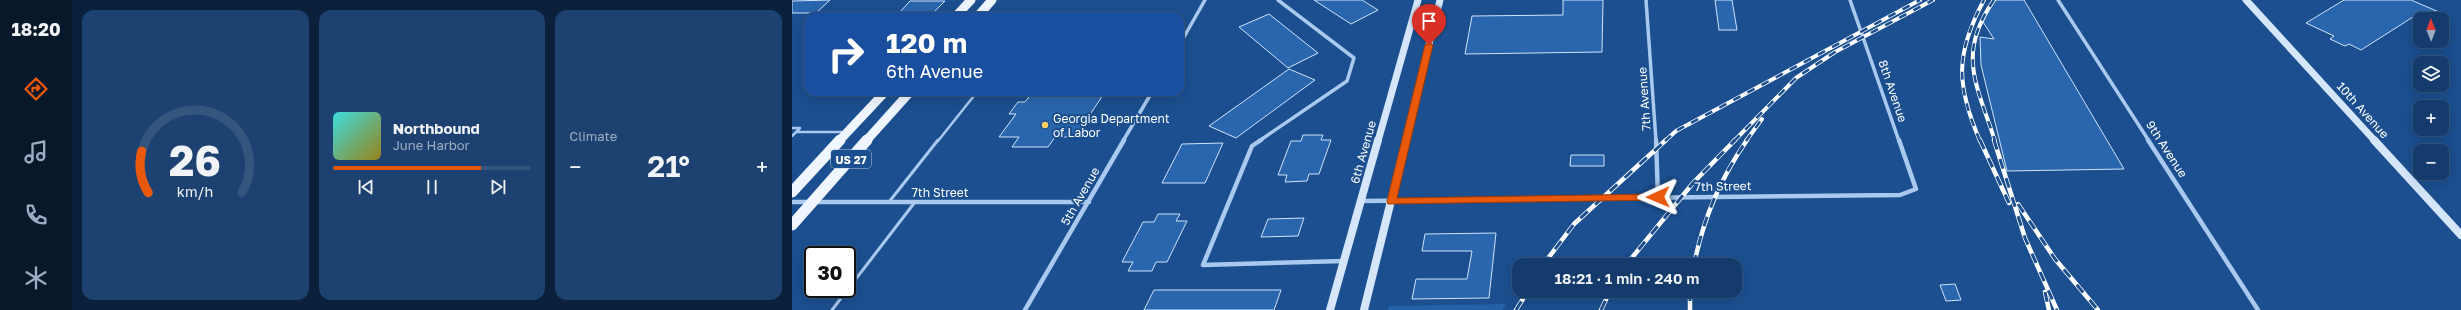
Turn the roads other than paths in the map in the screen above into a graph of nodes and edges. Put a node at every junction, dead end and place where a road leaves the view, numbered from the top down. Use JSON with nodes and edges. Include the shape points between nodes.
{"nodes":[{"id":1,"x":971,"y":0,"type":"edge"},
{"id":2,"x":992,"y":0,"type":"edge"},
{"id":3,"x":1205,"y":0,"type":"edge"},
{"id":4,"x":1278,"y":0,"type":"edge"},
{"id":5,"x":1418,"y":0,"type":"edge"},
{"id":6,"x":1440,"y":0,"type":"edge"},
{"id":7,"x":1646,"y":0,"type":"edge"},
{"id":8,"x":1850,"y":0,"type":"edge"},
{"id":9,"x":2058,"y":0,"type":"edge"},
{"id":10,"x":2246,"y":0,"type":"edge"},
{"id":11,"x":960,"y":12,"type":"edge"},
{"id":12,"x":982,"y":12,"type":"edge"},
{"id":13,"x":1184,"y":37,"type":"edge"},
{"id":14,"x":881,"y":96,"type":"edge"},
{"id":15,"x":906,"y":96,"type":"edge"},
{"id":16,"x":974,"y":96,"type":"edge"},
{"id":17,"x":1150,"y":96,"type":"edge"},
{"id":18,"x":792,"y":128,"type":"edge"},
{"id":19,"x":796,"y":132,"type":"junction"},
{"id":20,"x":848,"y":132,"type":"junction"},
{"id":21,"x":792,"y":136,"type":"edge"},
{"id":22,"x":1916,"y":189,"type":"joint"},
{"id":23,"x":792,"y":192,"type":"edge"},
{"id":24,"x":1658,"y":197,"type":"junction"},
{"id":25,"x":1361,"y":201,"type":"junction"},
{"id":26,"x":1391,"y":201,"type":"junction"},
{"id":27,"x":792,"y":202,"type":"edge"},
{"id":28,"x":889,"y":202,"type":"junction"},
{"id":29,"x":915,"y":202,"type":"junction"},
{"id":30,"x":1089,"y":202,"type":"junction"},
{"id":31,"x":812,"y":203,"type":"junction"},
{"id":32,"x":792,"y":225,"type":"edge"},
{"id":33,"x":2461,"y":235,"type":"edge"},
{"id":34,"x":1344,"y":261,"type":"junction"},
{"id":35,"x":832,"y":310,"type":"edge"},
{"id":36,"x":1025,"y":310,"type":"edge"},
{"id":37,"x":1330,"y":310,"type":"edge"},
{"id":38,"x":1364,"y":310,"type":"edge"},
{"id":39,"x":2258,"y":310,"type":"edge"}],
"edges":[{"from":1,"to":11,"type":"main road"},
{"from":2,"to":12,"type":"main road"},
{"from":3,"to":13,"type":"street"},
{"from":4,"to":34,"type":"street","via":[[1354,58],[1347,81],[1252,146],[1203,265]]},
{"from":5,"to":25,"type":"main road","name":"6th Avenue"},
{"from":6,"to":26,"type":"main road"},
{"from":7,"to":24,"type":"street","name":"7th Avenue","via":[[1655,113]]},
{"from":8,"to":22,"type":"street","name":"8th Avenue"},
{"from":9,"to":39,"type":"street","name":"9th Avenue"},
{"from":10,"to":33,"type":"main road","name":"10th Avenue"},
{"from":14,"to":20,"type":"main road","number":"US 27"},
{"from":15,"to":31,"type":"main road","number":"US 27"},
{"from":16,"to":28,"type":"lane"},
{"from":17,"to":30,"type":"street","name":"5th Avenue"},
{"from":18,"to":19,"type":"lane","via":[[800,128]]},
{"from":19,"to":20,"type":"lane"},
{"from":19,"to":21,"type":"lane"},
{"from":20,"to":23,"type":"main road","number":"US 27"},
{"from":22,"to":24,"type":"street","name":"7th Street","via":[[1900,194]]},
{"from":24,"to":26,"type":"street","name":"7th Street"},
{"from":25,"to":26,"type":"street","name":"7th Street"},
{"from":25,"to":34,"type":"main road","name":"6th Avenue"},
{"from":26,"to":38,"type":"main road"},
{"from":27,"to":31,"type":"street","name":"7th Street"},
{"from":28,"to":29,"type":"street","name":"7th Street"},
{"from":28,"to":31,"type":"street","name":"7th Street"},
{"from":29,"to":30,"type":"street","name":"7th Street"},
{"from":29,"to":35,"type":"lane"},
{"from":30,"to":36,"type":"street","name":"5th Avenue"},
{"from":31,"to":32,"type":"main road","number":"US 27"},
{"from":34,"to":37,"type":"main road","name":"6th Avenue"}]}
